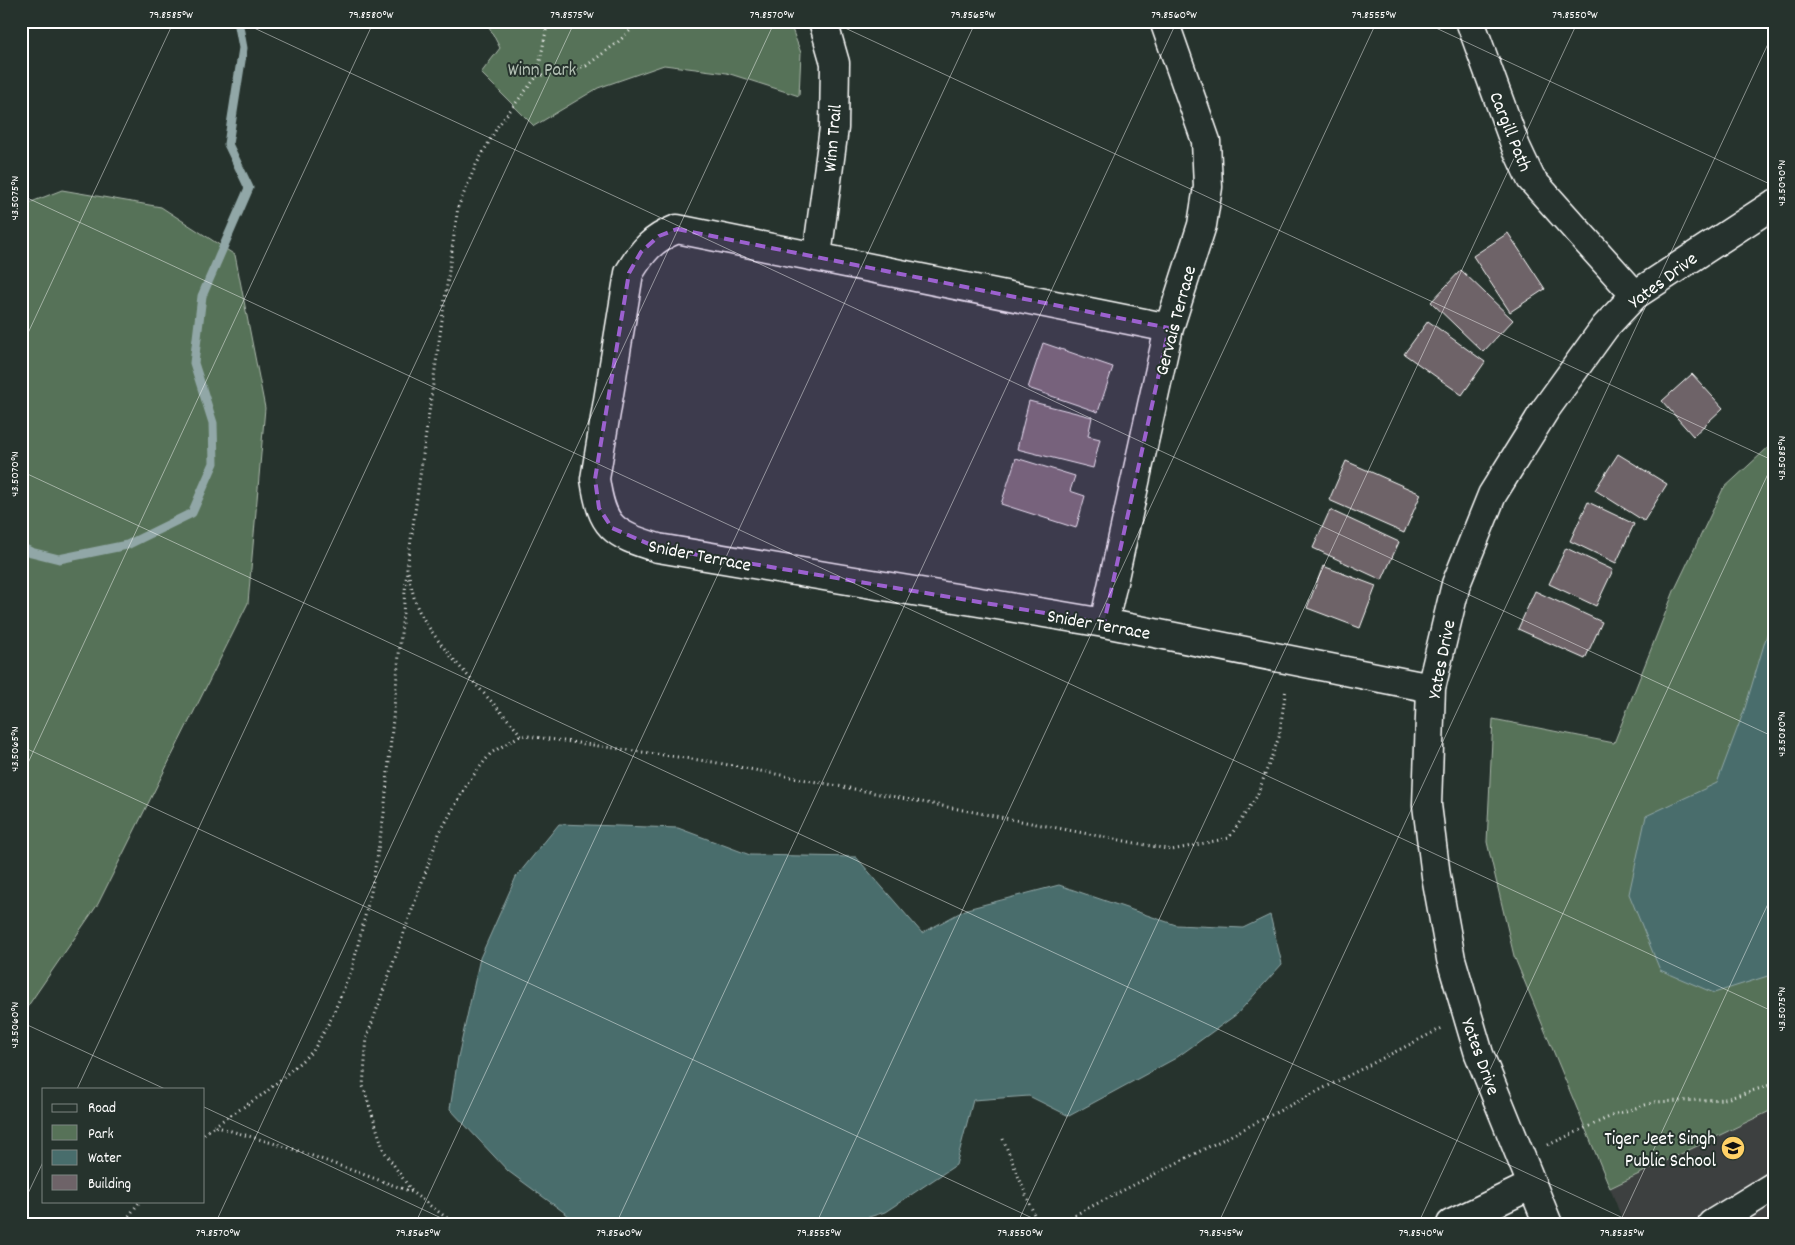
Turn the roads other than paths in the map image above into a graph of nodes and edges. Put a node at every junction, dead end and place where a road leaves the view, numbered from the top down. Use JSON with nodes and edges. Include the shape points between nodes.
{"nodes":[{"id":1,"x":823,"y":21,"type":"edge"},
{"id":2,"x":1164,"y":21,"type":"edge"},
{"id":3,"x":1470,"y":21,"type":"edge"},
{"id":4,"x":1774,"y":204,"type":"edge"},
{"id":5,"x":817,"y":256,"type":"junction"},
{"id":6,"x":1635,"y":295,"type":"junction"},
{"id":7,"x":1169,"y":328,"type":"junction"},
{"id":8,"x":1104,"y":623,"type":"junction"},
{"id":9,"x":1431,"y":688,"type":"junction"},
{"id":10,"x":1532,"y":1185,"type":"junction"},
{"id":11,"x":1774,"y":1186,"type":"edge"},
{"id":12,"x":1451,"y":1224,"type":"edge"},
{"id":13,"x":1548,"y":1224,"type":"edge"},
{"id":14,"x":1712,"y":1224,"type":"edge"}],
"edges":[{"from":1,"to":5,"type":"street","name":"Winn Trail","via":[[835,63],[834,118]]},
{"from":2,"to":7,"type":"street","name":"Gervais Terrace","via":[[1206,141],[1208,187],[1202,225]]},
{"from":3,"to":6,"type":"street","name":"Cargill Path","via":[[1531,179]]},
{"from":4,"to":6,"type":"street","name":"Yates Drive"},
{"from":5,"to":7,"type":"street","name":"Snider Terrace"},
{"from":5,"to":8,"type":"street","name":"Snider Terrace","via":[[677,229],[659,236],[641,252],[629,273],[595,479],[600,508],[612,528],[633,540],[658,548]]},
{"from":6,"to":9,"type":"street","name":"Yates Drive","via":[[1605,327],[1545,410],[1492,495],[1456,584]]},
{"from":7,"to":8,"type":"street","name":"Gervais Terrace"},
{"from":8,"to":9,"type":"street","name":"Snider Terrace"},
{"from":9,"to":10,"type":"street","name":"Yates Drive","via":[[1427,805],[1449,950],[1479,1054]]},
{"from":10,"to":12,"type":"street"},
{"from":10,"to":13,"type":"street","name":"Yates Drive"},
{"from":11,"to":14,"type":"street"}]}
